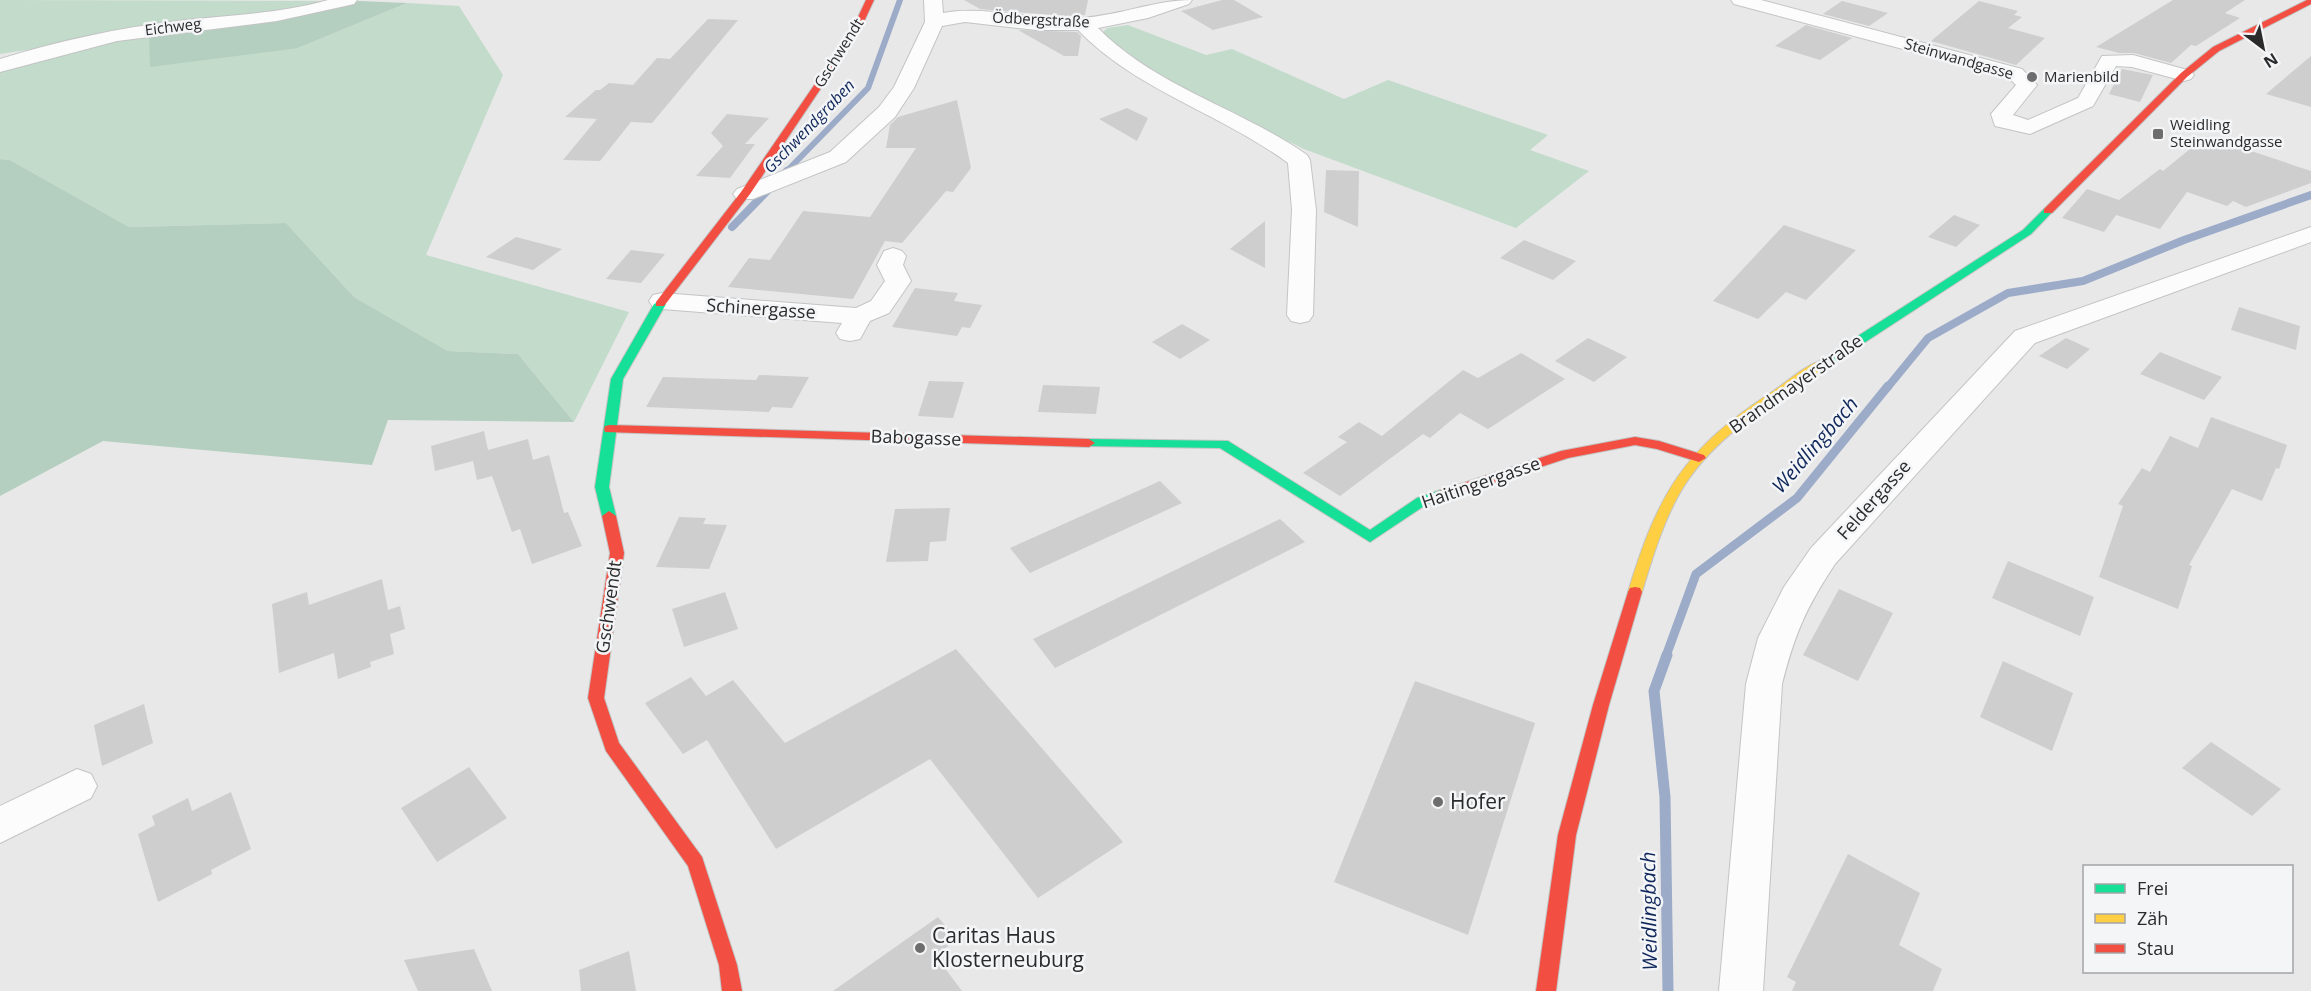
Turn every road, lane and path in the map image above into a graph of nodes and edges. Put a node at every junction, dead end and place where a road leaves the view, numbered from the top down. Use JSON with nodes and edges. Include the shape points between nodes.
{"nodes":[{"id":1,"x":348,"y":0,"type":"edge"},
{"id":2,"x":870,"y":0,"type":"edge"},
{"id":3,"x":933,"y":0,"type":"edge"},
{"id":4,"x":1183,"y":0,"type":"edge"},
{"id":5,"x":1740,"y":0,"type":"edge"},
{"id":6,"x":2311,"y":0,"type":"edge"},
{"id":7,"x":934,"y":22,"type":"junction"},
{"id":8,"x":1083,"y":25,"type":"junction"},
{"id":9,"x":0,"y":66,"type":"edge"},
{"id":10,"x":2184,"y":75,"type":"junction"},
{"id":11,"x":745,"y":194,"type":"junction"},
{"id":12,"x":2311,"y":234,"type":"edge"},
{"id":13,"x":893,"y":256,"type":"dead end"},
{"id":14,"x":662,"y":301,"type":"junction"},
{"id":15,"x":1300,"y":315,"type":"dead end"},
{"id":16,"x":609,"y":429,"type":"junction"},
{"id":17,"x":1222,"y":444,"type":"joint"},
{"id":18,"x":1699,"y":458,"type":"junction"},
{"id":19,"x":77,"y":786,"type":"dead end"},
{"id":20,"x":0,"y":825,"type":"edge"},
{"id":21,"x":1554,"y":989,"type":"edge"},
{"id":22,"x":732,"y":991,"type":"edge"},
{"id":23,"x":1741,"y":991,"type":"edge"}],
"edges":[{"from":1,"to":9,"type":"street","name":"Eichweg","via":[[288,15],[105,37]]},
{"from":2,"to":11,"type":"street","name":"Gschwendt","via":[[856,30]]},
{"from":3,"to":7,"type":"street","name":"Gschwendt"},
{"from":4,"to":8,"type":"street","name":"Ödbergstraße","via":[[1133,19]]},
{"from":5,"to":10,"type":"street","name":"Steinwandgasse","via":[[2015,73],[2027,85],[2002,114],[2003,121],[2015,125],[2030,127],[2086,102],[2109,60],[2133,61]]},
{"from":6,"to":10,"type":"street","name":"Brandmayerstraße","via":[[2216,49]]},
{"from":7,"to":8,"type":"street","name":"Ödbergstraße","via":[[965,15]]},
{"from":7,"to":11,"type":"street","name":"Gschwendt","via":[[904,87],[887,111],[838,157]]},
{"from":8,"to":15,"type":"street","via":[[1097,41],[1170,89],[1278,142],[1299,160],[1304,210]]},
{"from":10,"to":18,"type":"street","name":"Brandmayerstraße","via":[[2028,232],[1794,381],[1729,429]]},
{"from":11,"to":14,"type":"street","name":"Gschwendt"},
{"from":12,"to":23,"type":"street","name":"Feldergasse","via":[[2025,337],[1823,556],[1796,596],[1776,638],[1764,684]]},
{"from":13,"to":14,"type":"street","name":"Schinergasse","via":[[890,265],[898,281],[880,307],[854,327]]},
{"from":14,"to":16,"type":"street","name":"Gschwendt","via":[[617,379]]},
{"from":16,"to":17,"type":"street","name":"Babogasse"},
{"from":16,"to":22,"type":"street","name":"Gschwendt","via":[[602,487],[617,553],[596,698],[612,746],[696,863],[728,965]]},
{"from":17,"to":18,"type":"street","name":"Haitingergasse","via":[[1370,537],[1422,501],[1566,454],[1635,441]]},
{"from":18,"to":21,"type":"street","name":"Brandmayerstraße","via":[[1670,499],[1650,541],[1605,694],[1567,835]]},
{"from":19,"to":20,"type":"street"}]}
